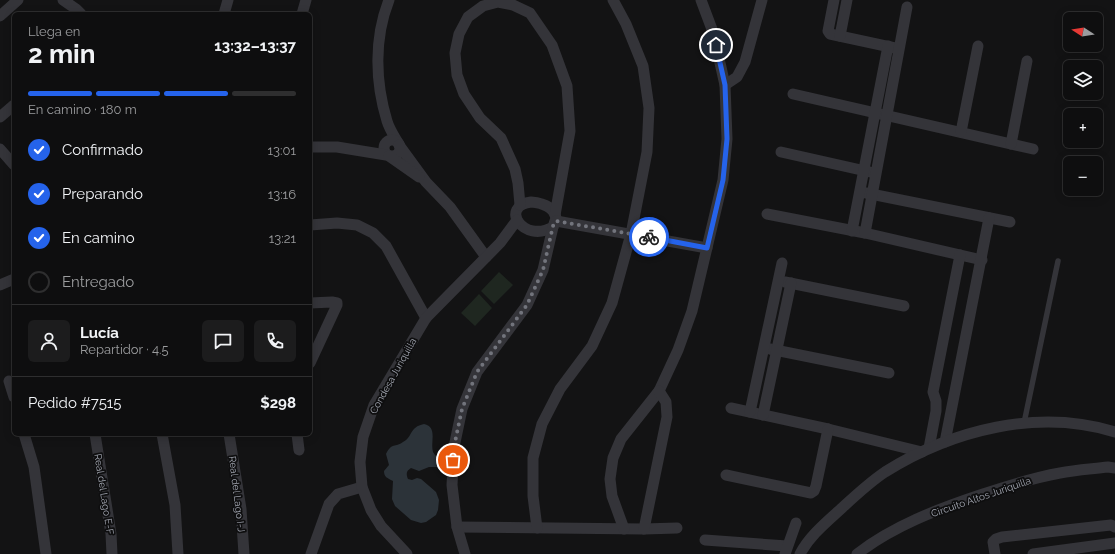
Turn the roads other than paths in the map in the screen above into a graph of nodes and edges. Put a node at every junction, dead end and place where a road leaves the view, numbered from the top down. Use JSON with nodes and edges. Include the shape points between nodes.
{"nodes":[{"id":1,"x":18,"y":0,"type":"edge"},
{"id":2,"x":63,"y":0,"type":"edge"},
{"id":3,"x":228,"y":0,"type":"edge"},
{"id":4,"x":306,"y":0,"type":"edge"},
{"id":5,"x":389,"y":0,"type":"edge"},
{"id":6,"x":613,"y":0,"type":"edge"},
{"id":7,"x":702,"y":0,"type":"edge"},
{"id":8,"x":762,"y":0,"type":"edge"},
{"id":9,"x":834,"y":0,"type":"edge"},
{"id":10,"x":848,"y":0,"type":"edge"},
{"id":11,"x":498,"y":1,"type":"edge"},
{"id":12,"x":907,"y":7,"type":"dead end"},
{"id":13,"x":79,"y":12,"type":"edge"},
{"id":14,"x":225,"y":12,"type":"edge"},
{"id":15,"x":303,"y":12,"type":"edge"},
{"id":16,"x":0,"y":16,"type":"edge"},
{"id":17,"x":840,"y":36,"type":"junction"},
{"id":18,"x":978,"y":46,"type":"dead end"},
{"id":19,"x":894,"y":48,"type":"junction"},
{"id":20,"x":1027,"y":61,"type":"dead end"},
{"id":21,"x":725,"y":85,"type":"junction"},
{"id":22,"x":793,"y":94,"type":"dead end"},
{"id":23,"x":12,"y":107,"type":"edge"},
{"id":24,"x":874,"y":114,"type":"junction"},
{"id":25,"x":886,"y":116,"type":"junction"},
{"id":26,"x":0,"y":117,"type":"edge"},
{"id":27,"x":387,"y":122,"type":"junction"},
{"id":28,"x":961,"y":132,"type":"junction"},
{"id":29,"x":399,"y":144,"type":"junction"},
{"id":30,"x":1011,"y":144,"type":"junction"},
{"id":31,"x":312,"y":147,"type":"edge"},
{"id":32,"x":0,"y":149,"type":"edge"},
{"id":33,"x":1033,"y":149,"type":"dead end"},
{"id":34,"x":386,"y":151,"type":"junction"},
{"id":35,"x":781,"y":152,"type":"dead end"},
{"id":36,"x":12,"y":162,"type":"edge"},
{"id":37,"x":864,"y":170,"type":"junction"},
{"id":38,"x":876,"y":173,"type":"junction"},
{"id":39,"x":426,"y":182,"type":"junction"},
{"id":40,"x":859,"y":192,"type":"junction"},
{"id":41,"x":872,"y":195,"type":"junction"},
{"id":42,"x":520,"y":206,"type":"junction"},
{"id":43,"x":767,"y":214,"type":"dead end"},
{"id":44,"x":989,"y":218,"type":"junction"},
{"id":45,"x":517,"y":220,"type":"junction"},
{"id":46,"x":555,"y":221,"type":"junction"},
{"id":47,"x":1010,"y":222,"type":"dead end"},
{"id":48,"x":312,"y":225,"type":"edge"},
{"id":49,"x":852,"y":231,"type":"junction"},
{"id":50,"x":864,"y":233,"type":"junction"},
{"id":51,"x":631,"y":234,"type":"junction"},
{"id":52,"x":707,"y":248,"type":"junction"},
{"id":53,"x":960,"y":255,"type":"junction"},
{"id":54,"x":486,"y":257,"type":"junction"},
{"id":55,"x":982,"y":260,"type":"junction"},
{"id":56,"x":1058,"y":261,"type":"dead end"},
{"id":57,"x":782,"y":263,"type":"dead end"},
{"id":58,"x":12,"y":280,"type":"edge"},
{"id":59,"x":778,"y":280,"type":"junction"},
{"id":60,"x":791,"y":283,"type":"junction"},
{"id":61,"x":0,"y":285,"type":"edge"},
{"id":62,"x":312,"y":303,"type":"edge"},
{"id":63,"x":904,"y":306,"type":"dead end"},
{"id":64,"x":426,"y":318,"type":"junction"},
{"id":65,"x":763,"y":348,"type":"junction"},
{"id":66,"x":777,"y":351,"type":"junction"},
{"id":67,"x":312,"y":359,"type":"edge"},
{"id":68,"x":889,"y":373,"type":"dead end"},
{"id":69,"x":8,"y":382,"type":"edge"},
{"id":70,"x":659,"y":391,"type":"junction"},
{"id":71,"x":12,"y":392,"type":"edge"},
{"id":72,"x":933,"y":392,"type":"junction"},
{"id":73,"x":954,"y":397,"type":"junction"},
{"id":74,"x":730,"y":408,"type":"dead end"},
{"id":75,"x":750,"y":412,"type":"junction"},
{"id":76,"x":763,"y":415,"type":"junction"},
{"id":77,"x":1024,"y":424,"type":"junction"},
{"id":78,"x":828,"y":429,"type":"junction"},
{"id":79,"x":1115,"y":432,"type":"edge"},
{"id":80,"x":25,"y":436,"type":"edge"},
{"id":81,"x":95,"y":436,"type":"edge"},
{"id":82,"x":162,"y":436,"type":"edge"},
{"id":83,"x":229,"y":436,"type":"edge"},
{"id":84,"x":297,"y":436,"type":"edge"},
{"id":85,"x":945,"y":442,"type":"junction"},
{"id":86,"x":299,"y":450,"type":"dead end"},
{"id":87,"x":926,"y":450,"type":"junction"},
{"id":88,"x":1115,"y":468,"type":"edge"},
{"id":89,"x":726,"y":476,"type":"dead end"},
{"id":90,"x":362,"y":487,"type":"junction"},
{"id":91,"x":796,"y":522,"type":"dead end"},
{"id":92,"x":457,"y":527,"type":"junction"},
{"id":93,"x":1115,"y":527,"type":"edge"},
{"id":94,"x":537,"y":528,"type":"junction"},
{"id":95,"x":677,"y":528,"type":"dead end"},
{"id":96,"x":624,"y":529,"type":"junction"},
{"id":97,"x":644,"y":529,"type":"junction"},
{"id":98,"x":705,"y":540,"type":"dead end"},
{"id":99,"x":1115,"y":543,"type":"edge"},
{"id":100,"x":786,"y":550,"type":"edge"},
{"id":101,"x":804,"y":552,"type":"edge"},
{"id":102,"x":46,"y":554,"type":"edge"},
{"id":103,"x":112,"y":554,"type":"edge"},
{"id":104,"x":178,"y":554,"type":"edge"},
{"id":105,"x":244,"y":554,"type":"edge"},
{"id":106,"x":311,"y":554,"type":"edge"},
{"id":107,"x":407,"y":554,"type":"edge"},
{"id":108,"x":465,"y":554,"type":"edge"},
{"id":109,"x":857,"y":554,"type":"edge"},
{"id":110,"x":995,"y":554,"type":"edge"},
{"id":111,"x":1033,"y":554,"type":"edge"}],
"edges":[{"from":1,"to":16,"type":"street"},
{"from":2,"to":13,"type":"street"},
{"from":3,"to":14,"type":"street"},
{"from":4,"to":15,"type":"street"},
{"from":5,"to":27,"type":"street","via":[[384,12],[378,49],[379,85]]},
{"from":6,"to":51,"type":"street","via":[[643,66],[649,108],[647,152]]},
{"from":7,"to":21,"type":"street","via":[[713,32]]},
{"from":8,"to":21,"type":"street","via":[[745,62],[737,77]]},
{"from":9,"to":17,"type":"street","via":[[828,33]]},
{"from":10,"to":17,"type":"street"},
{"from":11,"to":42,"type":"street","name":"Condesa Juriquilla","via":[[483,6],[468,17],[459,34],[455,53],[456,68],[464,94],[480,118],[501,138],[515,169]]},
{"from":11,"to":46,"type":"street","name":"Condesa Juriquilla","via":[[530,13],[552,45],[567,86],[570,131]]},
{"from":12,"to":19,"type":"street"},
{"from":17,"to":19,"type":"street"},
{"from":18,"to":28,"type":"street"},
{"from":19,"to":24,"type":"street"},
{"from":19,"to":25,"type":"street"},
{"from":20,"to":30,"type":"street"},
{"from":21,"to":52,"type":"street","via":[[727,139],[723,180]]},
{"from":22,"to":24,"type":"street"},
{"from":23,"to":26,"type":"street"},
{"from":24,"to":25,"type":"street"},
{"from":24,"to":37,"type":"street"},
{"from":25,"to":28,"type":"street"},
{"from":25,"to":38,"type":"street"},
{"from":27,"to":29,"type":"street"},
{"from":27,"to":34,"type":"street"},
{"from":28,"to":30,"type":"street"},
{"from":29,"to":34,"type":"street","via":[[392,140],[386,142]]},
{"from":29,"to":39,"type":"street"},
{"from":30,"to":33,"type":"street"},
{"from":31,"to":34,"type":"street"},
{"from":32,"to":36,"type":"street"},
{"from":34,"to":39,"type":"street"},
{"from":35,"to":37,"type":"street"},
{"from":37,"to":38,"type":"street"},
{"from":37,"to":40,"type":"street"},
{"from":38,"to":41,"type":"street"},
{"from":39,"to":54,"type":"street","via":[[450,207]]},
{"from":40,"to":41,"type":"street"},
{"from":40,"to":49,"type":"street"},
{"from":41,"to":44,"type":"street"},
{"from":41,"to":50,"type":"street"},
{"from":42,"to":45,"type":"street","name":"Condesa Juriquilla","via":[[516,214]]},
{"from":42,"to":46,"type":"street","via":[[531,202],[542,203],[552,210]]},
{"from":43,"to":49,"type":"street"},
{"from":44,"to":47,"type":"street"},
{"from":44,"to":55,"type":"street"},
{"from":45,"to":46,"type":"street","via":[[532,231],[546,230]]},
{"from":45,"to":54,"type":"street","name":"Condesa Juriquilla"},
{"from":46,"to":51,"type":"street"},
{"from":46,"to":92,"type":"street","name":"Condesa Juriquilla","via":[[543,270],[527,305],[477,372],[462,409],[454,447],[452,485]]},
{"from":48,"to":64,"type":"street","via":[[337,222],[373,233],[386,246]]},
{"from":49,"to":50,"type":"street"},
{"from":50,"to":53,"type":"street"},
{"from":51,"to":52,"type":"street"},
{"from":51,"to":94,"type":"street","via":[[612,303],[592,346],[560,389],[542,424],[533,458],[533,496]]},
{"from":52,"to":70,"type":"street","via":[[692,311]]},
{"from":53,"to":55,"type":"street"},
{"from":53,"to":72,"type":"street"},
{"from":54,"to":64,"type":"street","name":"Condesa Juriquilla"},
{"from":55,"to":73,"type":"street"},
{"from":56,"to":77,"type":"lane"},
{"from":57,"to":59,"type":"street"},
{"from":58,"to":61,"type":"street"},
{"from":59,"to":60,"type":"street"},
{"from":59,"to":65,"type":"street"},
{"from":60,"to":63,"type":"street"},
{"from":60,"to":66,"type":"street"},
{"from":62,"to":67,"type":"street","via":[[337,303]]},
{"from":64,"to":90,"type":"street","name":"Condesa Juriquilla","via":[[374,406],[363,437],[360,462]]},
{"from":65,"to":66,"type":"street"},
{"from":65,"to":75,"type":"street"},
{"from":66,"to":68,"type":"street"},
{"from":66,"to":76,"type":"street"},
{"from":69,"to":71,"type":"street"},
{"from":70,"to":96,"type":"street","via":[[621,439],[613,458],[610,479],[612,496]]},
{"from":70,"to":97,"type":"street","via":[[666,402],[667,417]]},
{"from":72,"to":73,"type":"street"},
{"from":72,"to":87,"type":"street","via":[[936,411]]},
{"from":73,"to":85,"type":"street"},
{"from":74,"to":75,"type":"street"},
{"from":75,"to":76,"type":"street"},
{"from":76,"to":78,"type":"street"},
{"from":77,"to":79,"type":"street","via":[[1056,422],[1100,427]]},
{"from":77,"to":85,"type":"street","via":[[1011,424]]},
{"from":78,"to":87,"type":"street"},
{"from":78,"to":89,"type":"street","via":[[816,486],[811,493]]},
{"from":80,"to":102,"type":"street","via":[[34,468]]},
{"from":81,"to":103,"type":"street","name":"Real del Lago E-F"},
{"from":82,"to":104,"type":"street","via":[[175,506]]},
{"from":83,"to":105,"type":"street","name":"Real del Lago I-J","via":[[241,509]]},
{"from":84,"to":86,"type":"street"},
{"from":85,"to":87,"type":"street"},
{"from":87,"to":101,"type":"street","via":[[885,473],[853,498],[819,529]]},
{"from":88,"to":109,"type":"street","name":"Circuito Altos Juriquilla","via":[[1061,472],[986,493],[914,521]]},
{"from":90,"to":106,"type":"street","via":[[338,494],[329,504]]},
{"from":90,"to":107,"type":"street","name":"Condesa Juriquilla","via":[[381,526]]},
{"from":91,"to":100,"type":"street"},
{"from":92,"to":94,"type":"street"},
{"from":92,"to":108,"type":"street","name":"Condesa Juriquilla"},
{"from":93,"to":110,"type":"street","via":[[1111,525],[1002,537],[993,542]]},
{"from":94,"to":96,"type":"street"},
{"from":95,"to":97,"type":"street"},
{"from":96,"to":97,"type":"street"},
{"from":98,"to":100,"type":"street"},
{"from":99,"to":111,"type":"street"}]}
